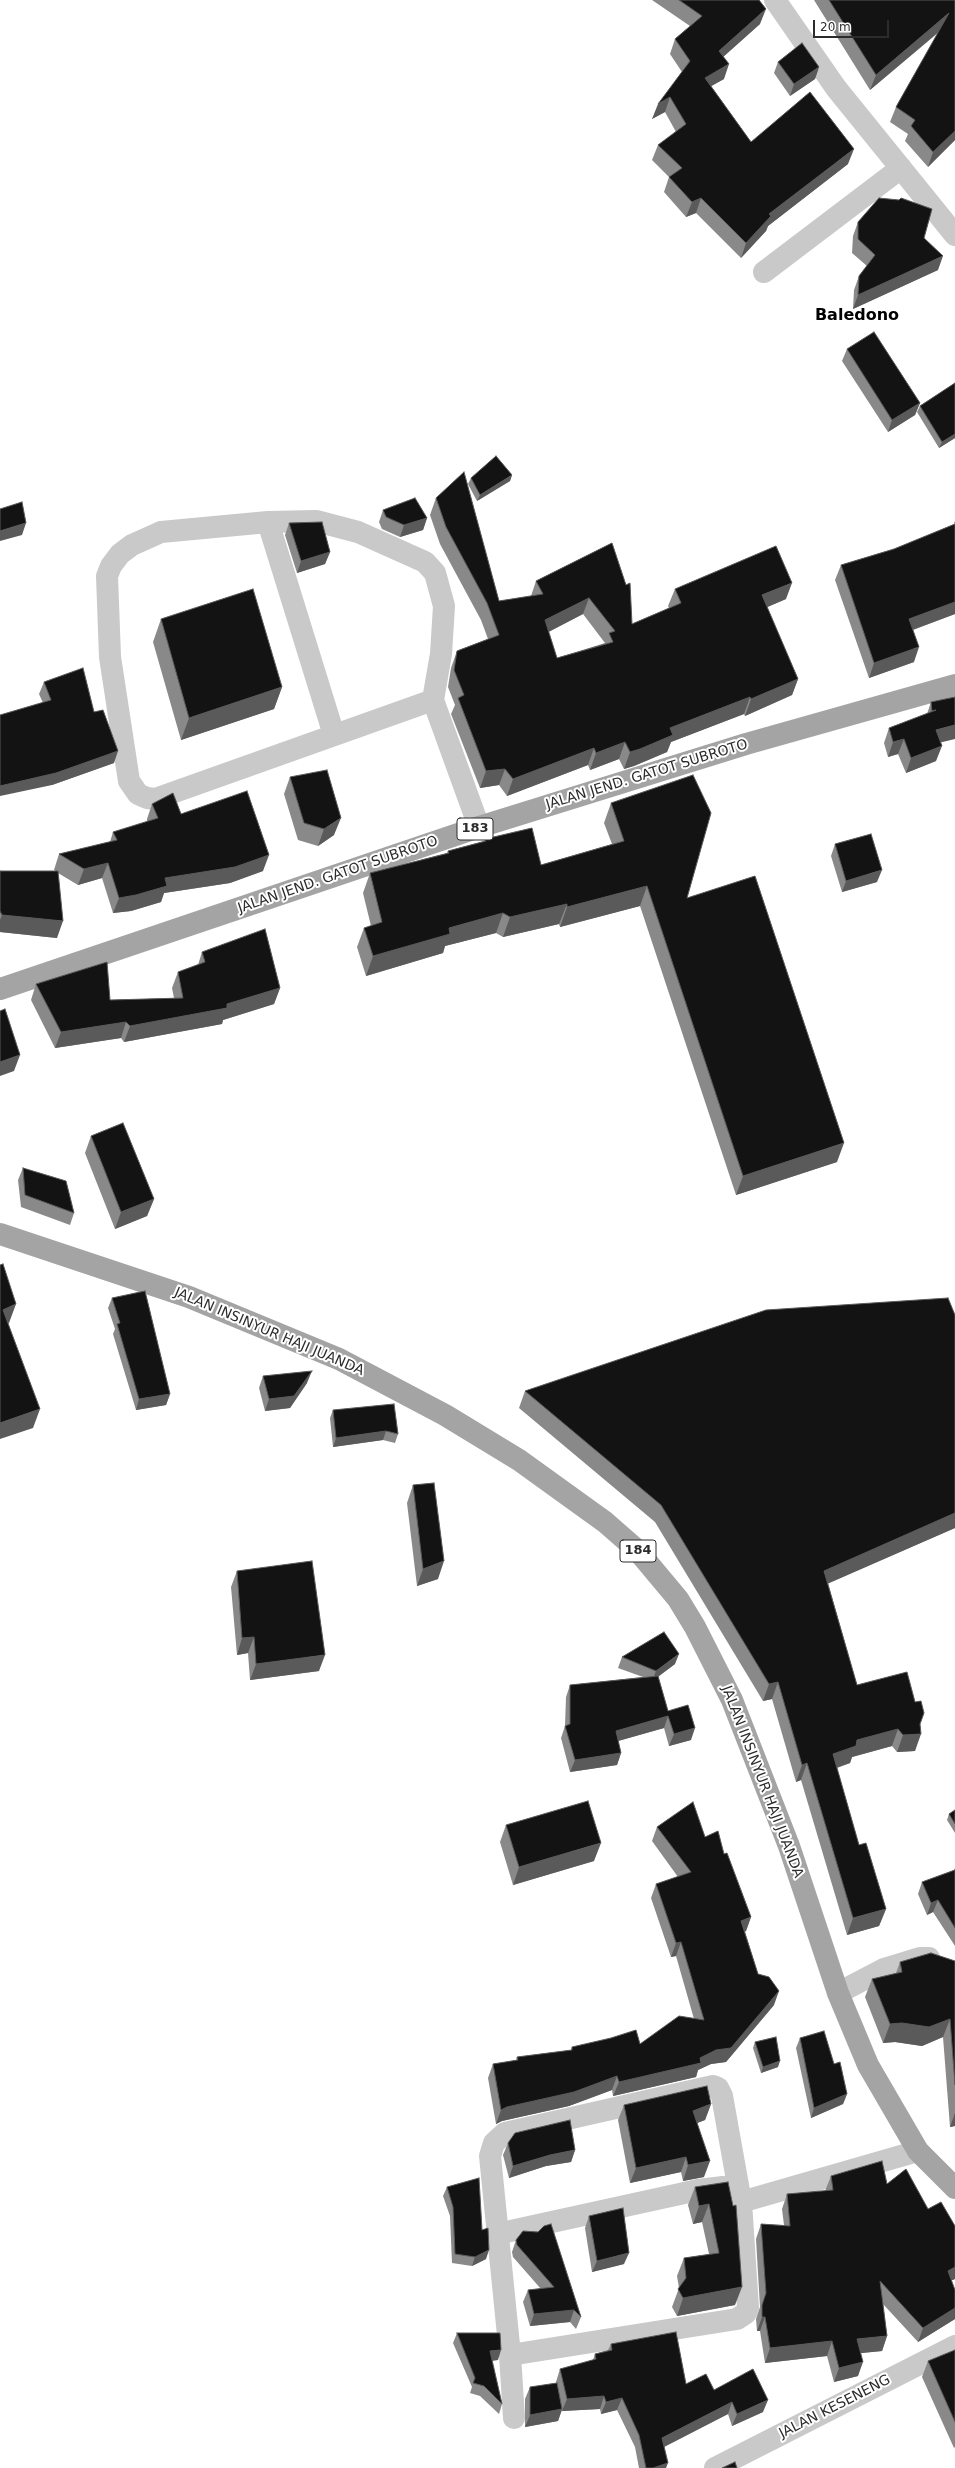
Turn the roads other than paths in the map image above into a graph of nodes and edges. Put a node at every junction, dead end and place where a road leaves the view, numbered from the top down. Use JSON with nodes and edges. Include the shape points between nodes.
{"nodes":[{"id":1,"x":776,"y":0,"type":"edge"},
{"id":2,"x":901,"y":168,"type":"junction"},
{"id":3,"x":953,"y":229,"type":"edge"},
{"id":4,"x":764,"y":272,"type":"dead end"},
{"id":5,"x":268,"y":522,"type":"junction"},
{"id":6,"x":955,"y":685,"type":"edge"},
{"id":7,"x":433,"y":700,"type":"junction"},
{"id":8,"x":334,"y":736,"type":"junction"},
{"id":9,"x":479,"y":827,"type":"junction"},
{"id":10,"x":0,"y":989,"type":"edge"},
{"id":11,"x":0,"y":1234,"type":"edge"},
{"id":12,"x":940,"y":1958,"type":"edge"},
{"id":13,"x":838,"y":1993,"type":"junction"},
{"id":14,"x":918,"y":2151,"type":"junction"},
{"id":15,"x":955,"y":2188,"type":"edge"},
{"id":16,"x":739,"y":2194,"type":"junction"},
{"id":17,"x":497,"y":2234,"type":"junction"},
{"id":18,"x":955,"y":2346,"type":"edge"},
{"id":19,"x":510,"y":2355,"type":"junction"},
{"id":20,"x":514,"y":2418,"type":"dead end"},
{"id":21,"x":724,"y":2466,"type":"edge"}],
"edges":[{"from":1,"to":2,"type":"street","via":[[836,88]]},
{"from":2,"to":3,"type":"street"},
{"from":2,"to":4,"type":"street"},
{"from":5,"to":7,"type":"street","via":[[316,521],[358,532],[430,566],[444,606]]},
{"from":5,"to":8,"type":"street"},
{"from":5,"to":8,"type":"street","via":[[161,532],[132,544],[111,566],[107,576],[110,657],[129,782],[138,794],[155,799]]},
{"from":6,"to":9,"type":"main road","name":"JALAN JEND. GATOT SUBROTO","number":"183","via":[[746,744]]},
{"from":7,"to":8,"type":"street"},
{"from":7,"to":9,"type":"street"},
{"from":9,"to":10,"type":"main road","name":"JALAN JEND. GATOT SUBROTO","number":"183"},
{"from":11,"to":13,"type":"main road","name":"JALAN INSINYUR HAJI JUANDA","number":"184","via":[[189,1296],[339,1359],[445,1415],[519,1460],[605,1522],[637,1550],[678,1599],[732,1700],[789,1846]]},
{"from":12,"to":13,"type":"street","via":[[920,1958],[902,1963],[862,1979]]},
{"from":13,"to":14,"type":"main road","name":"JALAN INSINYUR HAJI JUANDA","number":"184","via":[[868,2065]]},
{"from":14,"to":15,"type":"main road","name":"JALAN INSINYUR HAJI JUANDA","number":"184"},
{"from":14,"to":16,"type":"street"},
{"from":16,"to":17,"type":"street","via":[[698,2190]]},
{"from":16,"to":17,"type":"street","via":[[722,2096],[719,2089],[713,2086],[502,2134],[494,2143],[490,2154]]},
{"from":16,"to":19,"type":"street","via":[[748,2308],[744,2316]]},
{"from":17,"to":19,"type":"street"},
{"from":18,"to":21,"type":"street","name":"JALAN KESENENG"},
{"from":19,"to":20,"type":"street"}]}
